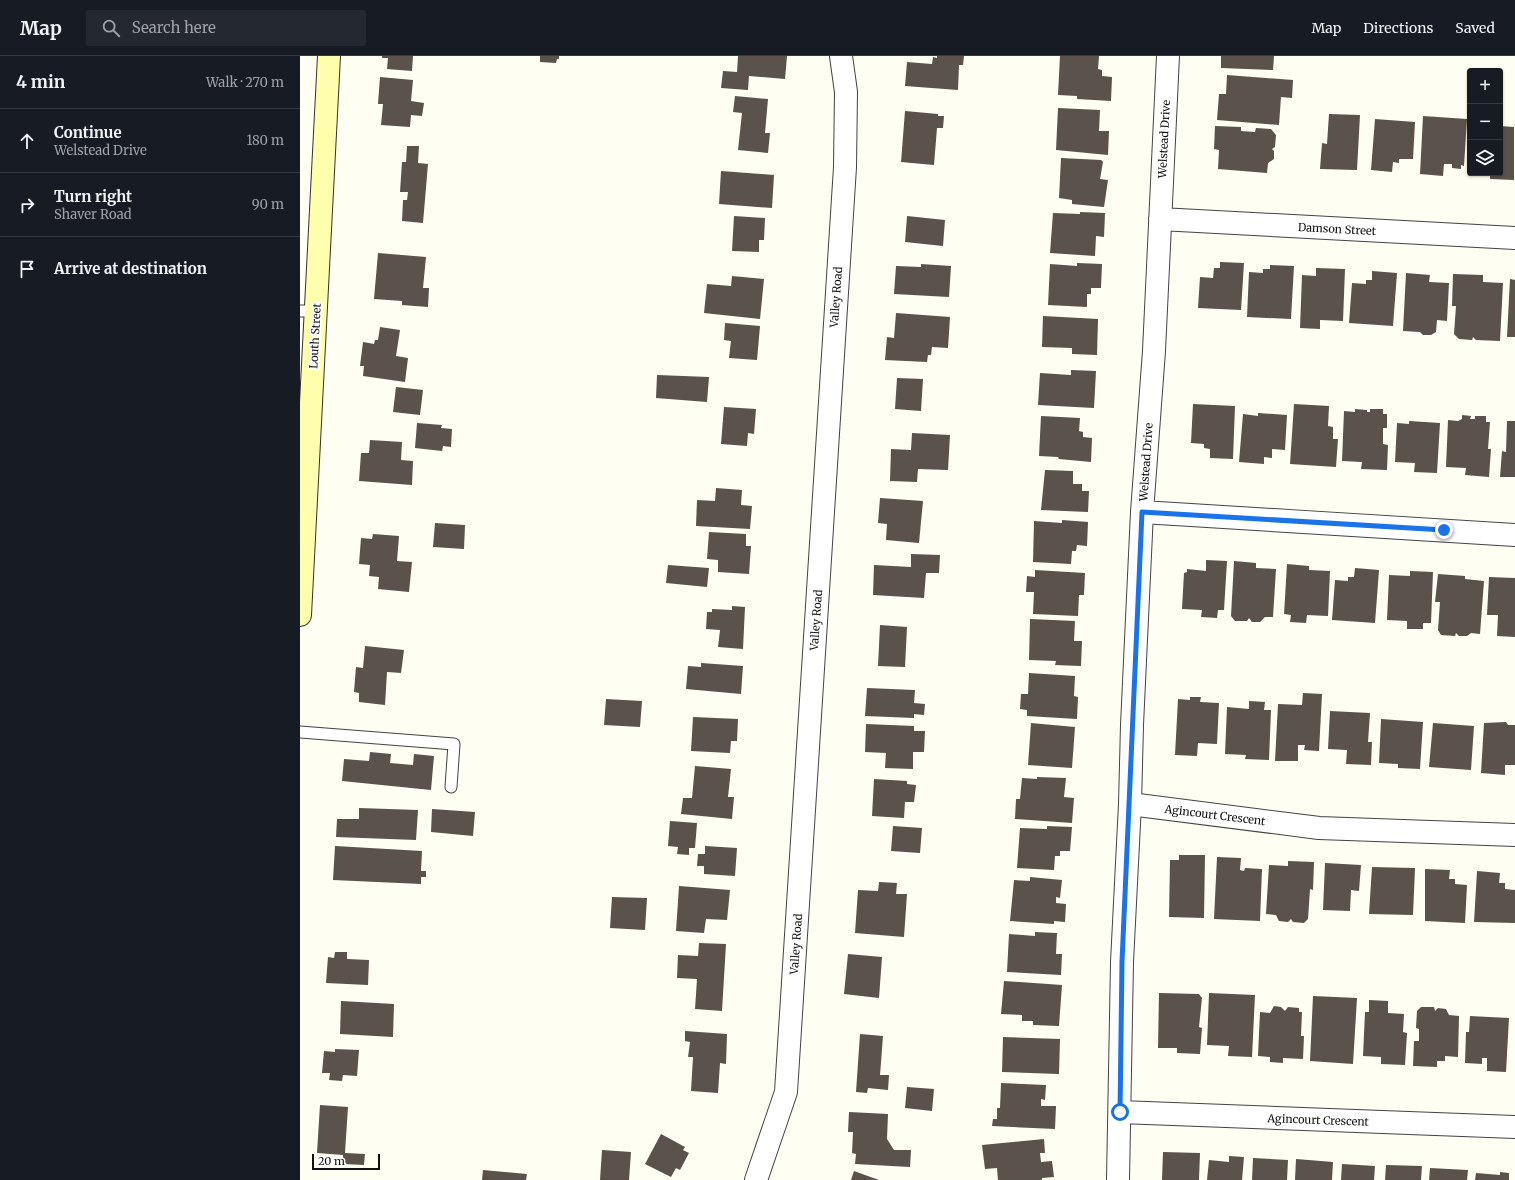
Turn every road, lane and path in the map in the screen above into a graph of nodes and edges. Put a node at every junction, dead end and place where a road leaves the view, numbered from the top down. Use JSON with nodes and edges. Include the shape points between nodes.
{"nodes":[{"id":1,"x":329,"y":56,"type":"edge"},
{"id":2,"x":841,"y":56,"type":"edge"},
{"id":3,"x":1168,"y":56,"type":"edge"},
{"id":4,"x":1160,"y":219,"type":"junction"},
{"id":5,"x":1515,"y":238,"type":"edge"},
{"id":6,"x":308,"y":311,"type":"edge"},
{"id":7,"x":1142,"y":512,"type":"junction"},
{"id":8,"x":1515,"y":535,"type":"edge"},
{"id":9,"x":300,"y":616,"type":"edge"},
{"id":10,"x":300,"y":732,"type":"edge"},
{"id":11,"x":450,"y":787,"type":"dead end"},
{"id":12,"x":1130,"y":804,"type":"junction"},
{"id":13,"x":1515,"y":835,"type":"edge"},
{"id":14,"x":1120,"y":1112,"type":"junction"},
{"id":15,"x":1515,"y":1127,"type":"edge"},
{"id":16,"x":756,"y":1180,"type":"edge"},
{"id":17,"x":1118,"y":1180,"type":"edge"}],
"edges":[{"from":1,"to":6,"type":"main road","name":"Louth Street"},
{"from":2,"to":16,"type":"street","name":"Valley Road","via":[[846,92],[845,166],[786,1092]]},
{"from":3,"to":4,"type":"street","name":"Welstead Drive"},
{"from":4,"to":5,"type":"street","name":"Damson Street"},
{"from":4,"to":7,"type":"street","name":"Welstead Drive","via":[[1154,351]]},
{"from":6,"to":9,"type":"main road","name":"Louth Street"},
{"from":7,"to":8,"type":"street"},
{"from":7,"to":12,"type":"street","name":"Welstead Drive"},
{"from":10,"to":11,"type":"lane","via":[[454,744]]},
{"from":12,"to":13,"type":"street","name":"Agincourt Crescent","via":[[1319,828]]},
{"from":12,"to":14,"type":"street","name":"Welstead Drive","via":[[1122,962]]},
{"from":14,"to":15,"type":"street","name":"Agincourt Crescent"},
{"from":14,"to":17,"type":"street","name":"Welstead Drive"}]}
